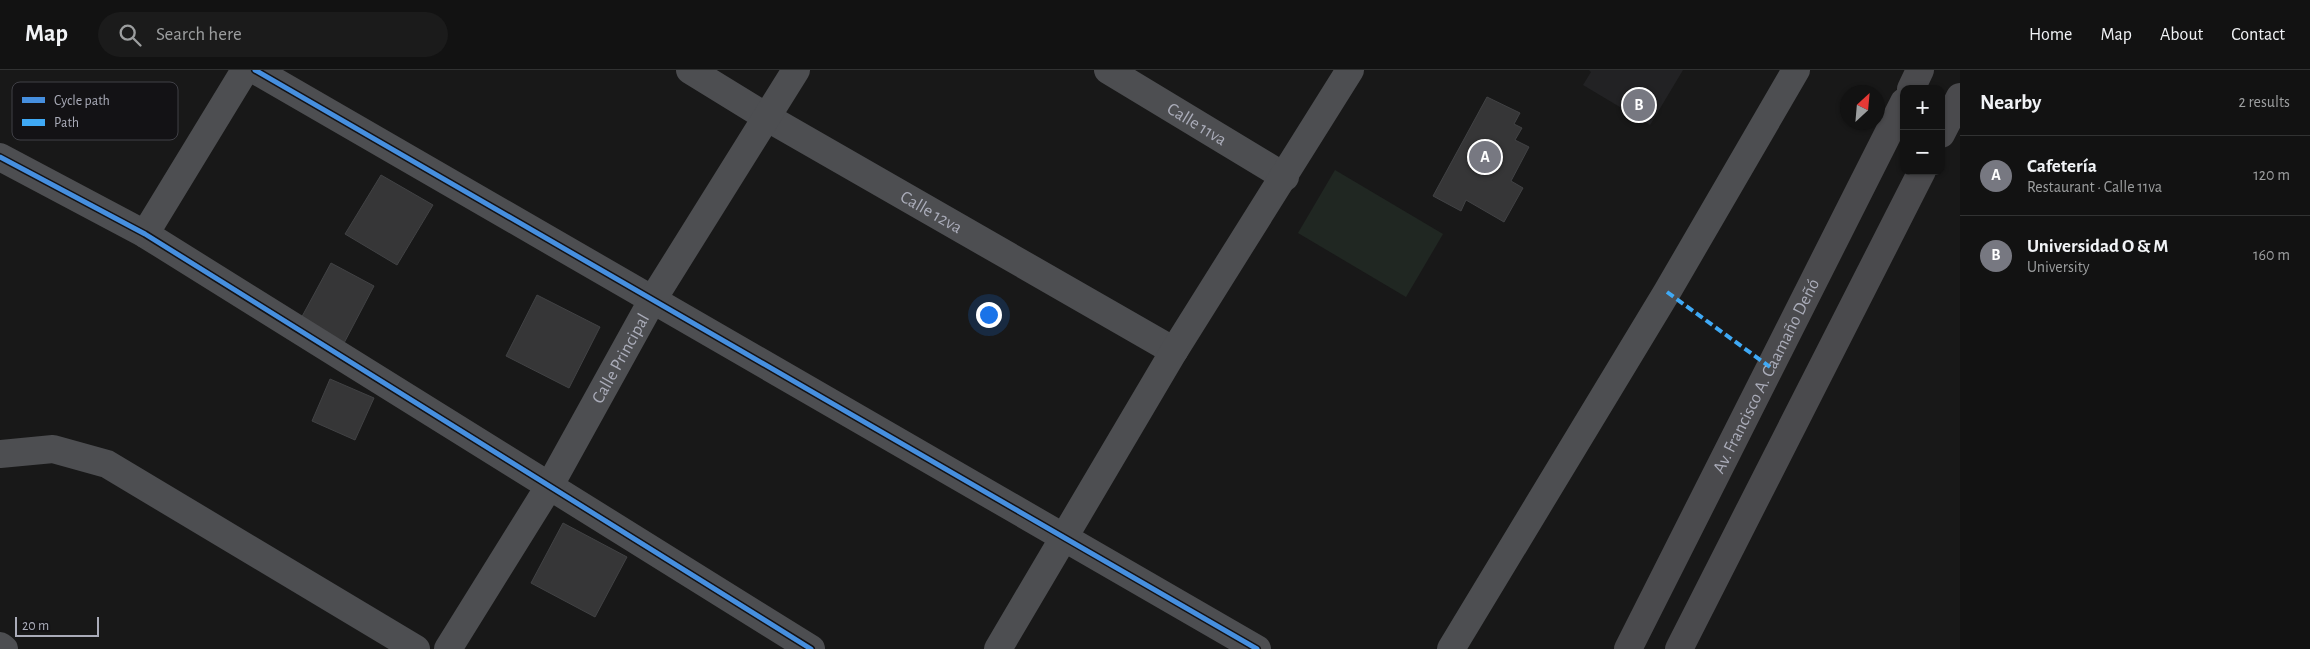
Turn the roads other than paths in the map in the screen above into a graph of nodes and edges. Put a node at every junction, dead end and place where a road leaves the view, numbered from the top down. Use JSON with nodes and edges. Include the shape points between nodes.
{"nodes":[{"id":1,"x":245,"y":70,"type":"edge"},
{"id":2,"x":255,"y":70,"type":"edge"},
{"id":3,"x":690,"y":70,"type":"edge"},
{"id":4,"x":796,"y":70,"type":"edge"},
{"id":5,"x":1108,"y":70,"type":"edge"},
{"id":6,"x":1350,"y":70,"type":"edge"},
{"id":7,"x":1796,"y":70,"type":"edge"},
{"id":8,"x":1920,"y":70,"type":"edge"},
{"id":9,"x":1912,"y":85,"type":"edge"},
{"id":10,"x":1960,"y":97,"type":"edge"},
{"id":11,"x":1900,"y":110,"type":"edge"},
{"id":12,"x":768,"y":118,"type":"junction"},
{"id":13,"x":1943,"y":130,"type":"edge"},
{"id":14,"x":0,"y":157,"type":"edge"},
{"id":15,"x":1920,"y":175,"type":"edge"},
{"id":16,"x":1285,"y":177,"type":"junction"},
{"id":17,"x":145,"y":234,"type":"junction"},
{"id":18,"x":653,"y":299,"type":"junction"},
{"id":19,"x":1174,"y":351,"type":"junction"},
{"id":20,"x":0,"y":454,"type":"edge"},
{"id":21,"x":550,"y":486,"type":"junction"},
{"id":22,"x":1064,"y":538,"type":"junction"},
{"id":23,"x":0,"y":646,"type":"edge"},
{"id":24,"x":4,"y":649,"type":"edge"},
{"id":25,"x":416,"y":649,"type":"edge"},
{"id":26,"x":448,"y":649,"type":"edge"},
{"id":27,"x":811,"y":649,"type":"edge"},
{"id":28,"x":998,"y":649,"type":"edge"},
{"id":29,"x":1257,"y":649,"type":"edge"},
{"id":30,"x":1450,"y":649,"type":"edge"},
{"id":31,"x":1628,"y":649,"type":"edge"},
{"id":32,"x":1679,"y":649,"type":"edge"}],
"edges":[{"from":1,"to":17,"type":"street"},
{"from":2,"to":18,"type":"street"},
{"from":3,"to":12,"type":"street","name":"Calle 12va"},
{"from":4,"to":12,"type":"street","name":"Calle Principal"},
{"from":5,"to":16,"type":"street","name":"Calle 11va"},
{"from":6,"to":16,"type":"street"},
{"from":7,"to":30,"type":"street","via":[[1667,292]]},
{"from":8,"to":9,"type":"main road"},
{"from":10,"to":13,"type":"main road"},
{"from":11,"to":31,"type":"main road","name":"Av. Francisco A. Caamaño Deñó"},
{"from":12,"to":18,"type":"street","name":"Calle Principal"},
{"from":12,"to":19,"type":"street","name":"Calle 12va"},
{"from":14,"to":17,"type":"street"},
{"from":15,"to":32,"type":"main road"},
{"from":16,"to":19,"type":"street"},
{"from":17,"to":21,"type":"street"},
{"from":18,"to":21,"type":"street","name":"Calle Principal"},
{"from":18,"to":22,"type":"street"},
{"from":19,"to":22,"type":"street"},
{"from":20,"to":25,"type":"street","via":[[53,449],[107,464]]},
{"from":21,"to":26,"type":"street","name":"Calle Principal"},
{"from":21,"to":27,"type":"street"},
{"from":22,"to":28,"type":"street"},
{"from":22,"to":29,"type":"street"},
{"from":23,"to":24,"type":"street"}]}
